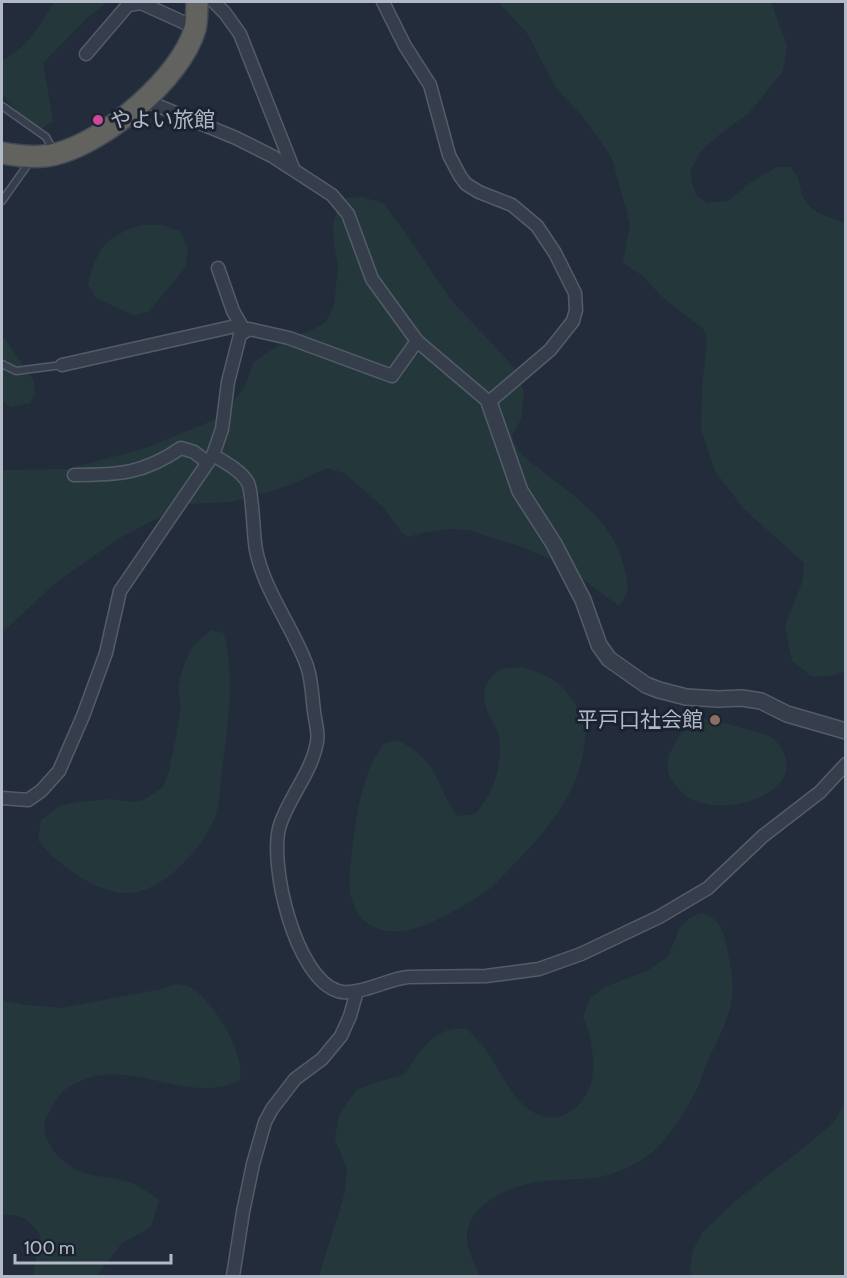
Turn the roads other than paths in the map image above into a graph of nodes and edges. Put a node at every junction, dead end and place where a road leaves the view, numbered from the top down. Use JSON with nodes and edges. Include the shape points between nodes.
{"nodes":[{"id":1,"x":197,"y":2,"type":"edge"},
{"id":2,"x":214,"y":2,"type":"edge"},
{"id":3,"x":383,"y":2,"type":"edge"},
{"id":4,"x":196,"y":28,"type":"junction"},
{"id":5,"x":86,"y":54,"type":"dead end"},
{"id":6,"x":144,"y":100,"type":"junction"},
{"id":7,"x":2,"y":106,"type":"edge"},
{"id":8,"x":2,"y":153,"type":"edge"},
{"id":9,"x":45,"y":155,"type":"junction"},
{"id":10,"x":293,"y":168,"type":"junction"},
{"id":11,"x":2,"y":201,"type":"edge"},
{"id":12,"x":218,"y":268,"type":"dead end"},
{"id":13,"x":243,"y":328,"type":"junction"},
{"id":14,"x":417,"y":341,"type":"junction"},
{"id":15,"x":2,"y":364,"type":"edge"},
{"id":16,"x":62,"y":365,"type":"joint"},
{"id":17,"x":489,"y":402,"type":"junction"},
{"id":18,"x":210,"y":458,"type":"junction"},
{"id":19,"x":74,"y":475,"type":"dead end"},
{"id":20,"x":846,"y":731,"type":"edge"},
{"id":21,"x":846,"y":764,"type":"edge"},
{"id":22,"x":2,"y":798,"type":"edge"},
{"id":23,"x":357,"y":991,"type":"junction"},
{"id":24,"x":233,"y":1276,"type":"edge"}],
"edges":[{"from":1,"to":4,"type":"highway"},
{"from":2,"to":10,"type":"street","via":[[240,34]]},
{"from":3,"to":17,"type":"street","via":[[430,86],[449,155],[460,176],[479,192],[512,205],[537,226],[575,293],[573,321],[550,350]]},
{"from":4,"to":5,"type":"street","via":[[141,3],[128,5]]},
{"from":4,"to":6,"type":"highway","via":[[178,62]]},
{"from":6,"to":9,"type":"highway","via":[[107,130],[83,143]]},
{"from":6,"to":10,"type":"street","via":[[236,138]]},
{"from":7,"to":9,"type":"lane","via":[[46,137]]},
{"from":8,"to":9,"type":"highway"},
{"from":9,"to":11,"type":"lane"},
{"from":10,"to":14,"type":"street","via":[[332,195],[348,214],[372,279]]},
{"from":12,"to":13,"type":"street"},
{"from":13,"to":14,"type":"street","via":[[289,338],[392,376]]},
{"from":13,"to":16,"type":"street"},
{"from":13,"to":18,"type":"street","via":[[222,429]]},
{"from":14,"to":17,"type":"street"},
{"from":15,"to":16,"type":"lane","via":[[16,371]]},
{"from":17,"to":20,"type":"street","via":[[519,491],[554,544],[583,600],[599,645],[609,658],[659,690],[686,697],[761,701],[787,714]]},
{"from":18,"to":19,"type":"street","via":[[181,448],[139,470],[115,475]]},
{"from":18,"to":22,"type":"street","via":[[120,591],[106,653],[59,771],[28,800]]},
{"from":18,"to":23,"type":"street","via":[[240,474],[249,484],[256,552],[308,668],[318,740],[280,825],[275,850],[283,897],[297,943],[320,979],[335,991]]},
{"from":21,"to":23,"type":"street","via":[[820,792],[763,836],[708,888],[650,922],[539,969],[486,976],[396,978]]},
{"from":23,"to":24,"type":"street","via":[[341,1036],[322,1059],[295,1078],[265,1122],[243,1212]]}]}
